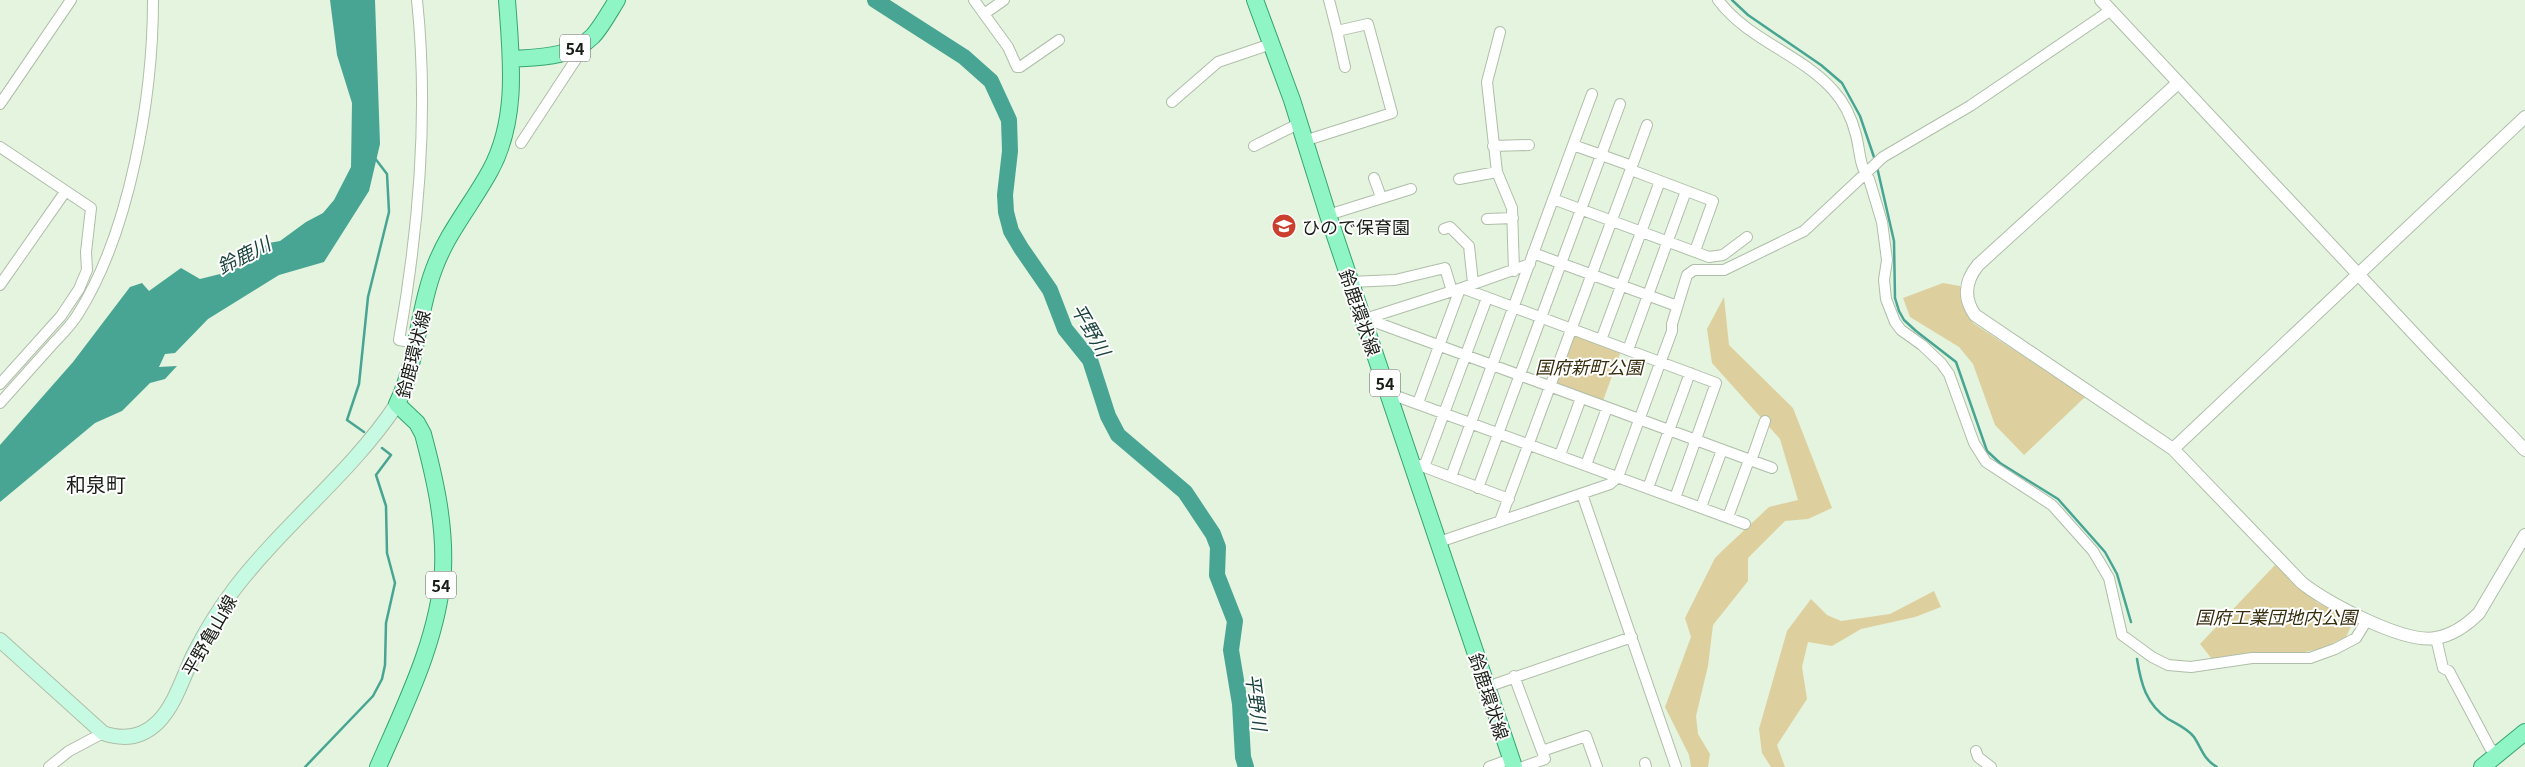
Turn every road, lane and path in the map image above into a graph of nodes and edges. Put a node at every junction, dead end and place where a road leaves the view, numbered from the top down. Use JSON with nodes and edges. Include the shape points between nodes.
{"nodes":[{"id":1,"x":71,"y":0,"type":"edge"},
{"id":2,"x":153,"y":0,"type":"edge"},
{"id":3,"x":418,"y":0,"type":"edge"},
{"id":4,"x":507,"y":0,"type":"edge"},
{"id":5,"x":617,"y":0,"type":"edge"},
{"id":6,"x":974,"y":0,"type":"edge"},
{"id":7,"x":1004,"y":0,"type":"edge"},
{"id":8,"x":1255,"y":0,"type":"edge"},
{"id":9,"x":1329,"y":0,"type":"edge"},
{"id":10,"x":1718,"y":0,"type":"edge"},
{"id":11,"x":2101,"y":0,"type":"edge"},
{"id":12,"x":2111,"y":10,"type":"junction"},
{"id":13,"x":984,"y":14,"type":"junction"},
{"id":14,"x":1337,"y":30,"type":"junction"},
{"id":15,"x":1500,"y":32,"type":"dead end"},
{"id":16,"x":1059,"y":40,"type":"dead end"},
{"id":17,"x":583,"y":44,"type":"junction"},
{"id":18,"x":1271,"y":44,"type":"junction"},
{"id":19,"x":511,"y":59,"type":"junction"},
{"id":20,"x":1345,"y":67,"type":"dead end"},
{"id":21,"x":2178,"y":83,"type":"junction"},
{"id":22,"x":1592,"y":94,"type":"dead end"},
{"id":23,"x":1172,"y":102,"type":"dead end"},
{"id":24,"x":0,"y":104,"type":"edge"},
{"id":25,"x":1620,"y":104,"type":"dead end"},
{"id":26,"x":2525,"y":117,"type":"edge"},
{"id":27,"x":1298,"y":124,"type":"junction"},
{"id":28,"x":1647,"y":125,"type":"dead end"},
{"id":29,"x":1304,"y":142,"type":"junction"},
{"id":30,"x":521,"y":143,"type":"dead end"},
{"id":31,"x":1529,"y":145,"type":"dead end"},
{"id":32,"x":1573,"y":145,"type":"junction"},
{"id":33,"x":1254,"y":146,"type":"dead end"},
{"id":34,"x":1493,"y":146,"type":"junction"},
{"id":35,"x":0,"y":147,"type":"edge"},
{"id":36,"x":1601,"y":155,"type":"junction"},
{"id":37,"x":1631,"y":168,"type":"junction"},
{"id":38,"x":1867,"y":171,"type":"junction"},
{"id":39,"x":1497,"y":172,"type":"junction"},
{"id":40,"x":1374,"y":178,"type":"dead end"},
{"id":41,"x":1459,"y":179,"type":"dead end"},
{"id":42,"x":1660,"y":181,"type":"junction"},
{"id":43,"x":1411,"y":189,"type":"dead end"},
{"id":44,"x":1686,"y":191,"type":"junction"},
{"id":45,"x":65,"y":192,"type":"junction"},
{"id":46,"x":1381,"y":198,"type":"junction"},
{"id":47,"x":1554,"y":199,"type":"junction"},
{"id":48,"x":1581,"y":209,"type":"junction"},
{"id":49,"x":1328,"y":215,"type":"junction"},
{"id":50,"x":1487,"y":218,"type":"dead end"},
{"id":51,"x":1513,"y":218,"type":"junction"},
{"id":52,"x":1612,"y":220,"type":"junction"},
{"id":53,"x":1444,"y":229,"type":"dead end"},
{"id":54,"x":1641,"y":232,"type":"junction"},
{"id":55,"x":1747,"y":237,"type":"dead end"},
{"id":56,"x":1668,"y":241,"type":"junction"},
{"id":57,"x":1695,"y":252,"type":"junction"},
{"id":58,"x":1532,"y":258,"type":"junction"},
{"id":59,"x":1561,"y":263,"type":"junction"},
{"id":60,"x":1514,"y":270,"type":"junction"},
{"id":61,"x":2358,"y":274,"type":"junction"},
{"id":62,"x":1592,"y":275,"type":"junction"},
{"id":63,"x":1351,"y":282,"type":"junction"},
{"id":64,"x":1473,"y":283,"type":"junction"},
{"id":65,"x":0,"y":285,"type":"edge"},
{"id":66,"x":1622,"y":286,"type":"junction"},
{"id":67,"x":1458,"y":290,"type":"junction"},
{"id":68,"x":1648,"y":296,"type":"junction"},
{"id":69,"x":1487,"y":298,"type":"junction"},
{"id":70,"x":1677,"y":306,"type":"junction"},
{"id":71,"x":1514,"y":308,"type":"junction"},
{"id":72,"x":1540,"y":318,"type":"junction"},
{"id":73,"x":1365,"y":319,"type":"junction"},
{"id":74,"x":1572,"y":330,"type":"junction"},
{"id":75,"x":1601,"y":340,"type":"junction"},
{"id":76,"x":416,"y":343,"type":"junction"},
{"id":77,"x":1440,"y":346,"type":"junction"},
{"id":78,"x":1628,"y":350,"type":"junction"},
{"id":79,"x":1466,"y":356,"type":"junction"},
{"id":80,"x":1660,"y":362,"type":"junction"},
{"id":81,"x":1493,"y":365,"type":"junction"},
{"id":82,"x":1690,"y":373,"type":"junction"},
{"id":83,"x":1519,"y":375,"type":"junction"},
{"id":84,"x":0,"y":384,"type":"edge"},
{"id":85,"x":1551,"y":386,"type":"junction"},
{"id":86,"x":1388,"y":393,"type":"junction"},
{"id":87,"x":1580,"y":398,"type":"junction"},
{"id":88,"x":0,"y":403,"type":"edge"},
{"id":89,"x":1418,"y":403,"type":"junction"},
{"id":90,"x":397,"y":404,"type":"junction"},
{"id":91,"x":1607,"y":408,"type":"junction"},
{"id":92,"x":1445,"y":413,"type":"junction"},
{"id":93,"x":1639,"y":419,"type":"junction"},
{"id":94,"x":1765,"y":421,"type":"dead end"},
{"id":95,"x":1471,"y":423,"type":"junction"},
{"id":96,"x":1669,"y":430,"type":"junction"},
{"id":97,"x":1498,"y":433,"type":"junction"},
{"id":98,"x":1695,"y":440,"type":"junction"},
{"id":99,"x":1530,"y":444,"type":"junction"},
{"id":100,"x":2174,"y":449,"type":"junction"},
{"id":101,"x":1722,"y":450,"type":"junction"},
{"id":102,"x":2525,"y":450,"type":"edge"},
{"id":103,"x":1560,"y":456,"type":"junction"},
{"id":104,"x":1750,"y":460,"type":"junction"},
{"id":105,"x":1586,"y":465,"type":"junction"},
{"id":106,"x":1418,"y":466,"type":"junction"},
{"id":107,"x":1772,"y":468,"type":"dead end"},
{"id":108,"x":1451,"y":477,"type":"junction"},
{"id":109,"x":1618,"y":477,"type":"junction"},
{"id":110,"x":1478,"y":488,"type":"junction"},
{"id":111,"x":1648,"y":488,"type":"junction"},
{"id":112,"x":1582,"y":494,"type":"junction"},
{"id":113,"x":1675,"y":498,"type":"junction"},
{"id":114,"x":1509,"y":499,"type":"junction"},
{"id":115,"x":1701,"y":507,"type":"junction"},
{"id":116,"x":1728,"y":517,"type":"junction"},
{"id":117,"x":1500,"y":521,"type":"junction"},
{"id":118,"x":1745,"y":524,"type":"dead end"},
{"id":119,"x":2525,"y":535,"type":"edge"},
{"id":120,"x":1439,"y":542,"type":"junction"},
{"id":121,"x":2367,"y":620,"type":"junction"},
{"id":122,"x":1632,"y":637,"type":"junction"},
{"id":123,"x":0,"y":640,"type":"edge"},
{"id":124,"x":2436,"y":642,"type":"junction"},
{"id":125,"x":1514,"y":676,"type":"junction"},
{"id":126,"x":1487,"y":686,"type":"junction"},
{"id":127,"x":100,"y":731,"type":"junction"},
{"id":128,"x":2525,"y":732,"type":"edge"},
{"id":129,"x":1542,"y":751,"type":"junction"},
{"id":130,"x":1976,"y":751,"type":"dead end"},
{"id":131,"x":2497,"y":753,"type":"junction"},
{"id":132,"x":1516,"y":764,"type":"edge"},
{"id":133,"x":49,"y":767,"type":"edge"},
{"id":134,"x":378,"y":767,"type":"edge"},
{"id":135,"x":1489,"y":767,"type":"edge"},
{"id":136,"x":1597,"y":767,"type":"edge"},
{"id":137,"x":1676,"y":767,"type":"edge"},
{"id":138,"x":1991,"y":767,"type":"edge"},
{"id":139,"x":2482,"y":767,"type":"edge"}],
"edges":[{"from":1,"to":24,"type":"street"},
{"from":2,"to":88,"type":"street","via":[[153,36],[135,157],[104,268],[77,316]]},
{"from":3,"to":76,"type":"street","via":[[422,42],[422,124],[414,248],[399,340]]},
{"from":4,"to":19,"type":"main road","name":"鈴鹿環状線"},
{"from":5,"to":17,"type":"main road","number":"54","via":[[593,36]]},
{"from":6,"to":13,"type":"street"},
{"from":7,"to":13,"type":"street"},
{"from":8,"to":18,"type":"main road","name":"鈴鹿環状線","number":"54"},
{"from":9,"to":14,"type":"street"},
{"from":10,"to":38,"type":"street","via":[[1737,20],[1822,79],[1840,98],[1856,134]]},
{"from":11,"to":12,"type":"street"},
{"from":12,"to":21,"type":"street"},
{"from":12,"to":38,"type":"street","via":[[1970,106],[1883,157]]},
{"from":13,"to":16,"type":"street","via":[[1008,47],[1016,67]]},
{"from":14,"to":20,"type":"street"},
{"from":14,"to":29,"type":"street","via":[[1368,24],[1392,113]]},
{"from":15,"to":34,"type":"street","via":[[1487,82]]},
{"from":17,"to":19,"type":"main road","number":"54","via":[[559,54]]},
{"from":17,"to":30,"type":"street"},
{"from":18,"to":23,"type":"street","via":[[1218,62]]},
{"from":18,"to":27,"type":"main road","name":"鈴鹿環状線","number":"54"},
{"from":19,"to":76,"type":"main road","name":"鈴鹿環状線","via":[[510,105],[502,142],[490,170],[433,270]]},
{"from":21,"to":61,"type":"street"},
{"from":21,"to":100,"type":"street","via":[[1978,265],[1967,289],[1969,305],[1981,321]]},
{"from":22,"to":32,"type":"street"},
{"from":25,"to":36,"type":"street"},
{"from":26,"to":61,"type":"street"},
{"from":27,"to":29,"type":"main road","name":"鈴鹿環状線","number":"54"},
{"from":27,"to":33,"type":"street"},
{"from":28,"to":37,"type":"street"},
{"from":29,"to":49,"type":"main road","name":"鈴鹿環状線","number":"54"},
{"from":31,"to":34,"type":"street"},
{"from":32,"to":36,"type":"street"},
{"from":32,"to":47,"type":"street"},
{"from":34,"to":39,"type":"street"},
{"from":35,"to":45,"type":"street"},
{"from":36,"to":37,"type":"street"},
{"from":36,"to":48,"type":"street"},
{"from":37,"to":42,"type":"street"},
{"from":37,"to":52,"type":"street"},
{"from":38,"to":70,"type":"street","via":[[1804,231],[1724,270],[1694,270],[1684,280]]},
{"from":38,"to":121,"type":"street","via":[[1882,222],[1887,260],[1886,299],[1895,322],[1949,374],[1974,443],[1986,462],[2052,505],[2093,551],[2109,578],[2122,634],[2168,665],[2191,667],[2252,658],[2310,658],[2356,638]]},
{"from":39,"to":41,"type":"street"},
{"from":39,"to":51,"type":"street","via":[[1510,199]]},
{"from":40,"to":46,"type":"street"},
{"from":42,"to":44,"type":"street"},
{"from":42,"to":54,"type":"street"},
{"from":43,"to":46,"type":"street"},
{"from":44,"to":56,"type":"street"},
{"from":44,"to":57,"type":"street","via":[[1713,201]]},
{"from":45,"to":65,"type":"street"},
{"from":45,"to":84,"type":"street","via":[[91,208],[86,270],[79,289],[61,316]]},
{"from":46,"to":49,"type":"street"},
{"from":47,"to":48,"type":"street"},
{"from":47,"to":58,"type":"street"},
{"from":48,"to":52,"type":"street"},
{"from":48,"to":59,"type":"street"},
{"from":49,"to":63,"type":"main road","name":"鈴鹿環状線","number":"54"},
{"from":50,"to":51,"type":"street"},
{"from":51,"to":60,"type":"street"},
{"from":52,"to":54,"type":"street"},
{"from":52,"to":62,"type":"street"},
{"from":53,"to":64,"type":"street","via":[[1450,227],[1469,246]]},
{"from":54,"to":56,"type":"street"},
{"from":54,"to":66,"type":"street"},
{"from":55,"to":57,"type":"street","via":[[1733,249],[1717,256]]},
{"from":56,"to":57,"type":"street"},
{"from":56,"to":68,"type":"street"},
{"from":58,"to":59,"type":"street"},
{"from":58,"to":60,"type":"street"},
{"from":58,"to":71,"type":"street"},
{"from":59,"to":62,"type":"street"},
{"from":59,"to":72,"type":"street"},
{"from":60,"to":64,"type":"street"},
{"from":61,"to":100,"type":"street"},
{"from":61,"to":102,"type":"street"},
{"from":62,"to":66,"type":"street"},
{"from":62,"to":74,"type":"street"},
{"from":63,"to":67,"type":"street","via":[[1395,280],[1445,268]]},
{"from":63,"to":73,"type":"main road","name":"鈴鹿環状線","number":"54"},
{"from":64,"to":67,"type":"street"},
{"from":66,"to":68,"type":"street"},
{"from":66,"to":75,"type":"street"},
{"from":67,"to":69,"type":"street"},
{"from":67,"to":73,"type":"street"},
{"from":67,"to":77,"type":"street"},
{"from":68,"to":70,"type":"street"},
{"from":68,"to":78,"type":"street"},
{"from":69,"to":71,"type":"street"},
{"from":69,"to":79,"type":"street"},
{"from":70,"to":80,"type":"street"},
{"from":71,"to":72,"type":"street"},
{"from":71,"to":81,"type":"street"},
{"from":72,"to":74,"type":"street"},
{"from":72,"to":83,"type":"street"},
{"from":73,"to":77,"type":"street"},
{"from":73,"to":86,"type":"main road","name":"鈴鹿環状線","number":"54"},
{"from":74,"to":75,"type":"street"},
{"from":74,"to":85,"type":"street"},
{"from":75,"to":78,"type":"street"},
{"from":76,"to":90,"type":"main road","name":"鈴鹿環状線","via":[[408,378]]},
{"from":77,"to":79,"type":"street"},
{"from":77,"to":89,"type":"street"},
{"from":78,"to":80,"type":"street"},
{"from":79,"to":81,"type":"street"},
{"from":79,"to":92,"type":"street"},
{"from":80,"to":82,"type":"street"},
{"from":80,"to":93,"type":"street"},
{"from":81,"to":83,"type":"street"},
{"from":81,"to":95,"type":"street"},
{"from":82,"to":96,"type":"street"},
{"from":82,"to":98,"type":"street","via":[[1716,383]]},
{"from":83,"to":85,"type":"street"},
{"from":83,"to":97,"type":"street"},
{"from":85,"to":87,"type":"street"},
{"from":85,"to":99,"type":"street"},
{"from":86,"to":89,"type":"street"},
{"from":86,"to":106,"type":"main road","name":"鈴鹿環状線","number":"54"},
{"from":87,"to":91,"type":"street"},
{"from":87,"to":103,"type":"street"},
{"from":89,"to":92,"type":"street"},
{"from":90,"to":127,"type":"main road","name":"平野亀山線","via":[[380,430],[236,587],[210,624],[159,721],[132,737],[122,738]]},
{"from":90,"to":134,"type":"main road","name":"鈴鹿環状線","number":"54","via":[[423,434],[441,517],[443,570],[439,603],[428,643]]},
{"from":91,"to":93,"type":"street"},
{"from":91,"to":105,"type":"street"},
{"from":92,"to":95,"type":"street"},
{"from":92,"to":106,"type":"street"},
{"from":93,"to":96,"type":"street"},
{"from":93,"to":109,"type":"street"},
{"from":94,"to":104,"type":"street"},
{"from":95,"to":97,"type":"street"},
{"from":95,"to":108,"type":"street"},
{"from":96,"to":98,"type":"street"},
{"from":96,"to":111,"type":"street"},
{"from":97,"to":99,"type":"street"},
{"from":97,"to":110,"type":"street"},
{"from":98,"to":101,"type":"street"},
{"from":98,"to":113,"type":"street"},
{"from":99,"to":103,"type":"street"},
{"from":99,"to":114,"type":"street"},
{"from":100,"to":121,"type":"street","via":[[2302,583],[2320,597]]},
{"from":101,"to":104,"type":"street"},
{"from":101,"to":115,"type":"street"},
{"from":103,"to":105,"type":"street"},
{"from":104,"to":107,"type":"street"},
{"from":104,"to":116,"type":"street"},
{"from":105,"to":109,"type":"street"},
{"from":106,"to":108,"type":"street"},
{"from":106,"to":120,"type":"main road","name":"鈴鹿環状線","number":"54"},
{"from":108,"to":110,"type":"street"},
{"from":109,"to":111,"type":"street"},
{"from":109,"to":112,"type":"street","via":[[1610,484]]},
{"from":110,"to":114,"type":"street"},
{"from":111,"to":113,"type":"street"},
{"from":112,"to":117,"type":"street"},
{"from":112,"to":122,"type":"street"},
{"from":113,"to":115,"type":"street"},
{"from":114,"to":117,"type":"street"},
{"from":115,"to":116,"type":"street"},
{"from":116,"to":118,"type":"street"},
{"from":117,"to":120,"type":"street"},
{"from":119,"to":124,"type":"street","via":[[2479,613],[2463,627]]},
{"from":120,"to":126,"type":"main road","name":"鈴鹿環状線","number":"54"},
{"from":121,"to":124,"type":"street","via":[[2405,636]]},
{"from":122,"to":125,"type":"street"},
{"from":122,"to":137,"type":"street"},
{"from":123,"to":127,"type":"main road"},
{"from":124,"to":131,"type":"street","via":[[2443,668],[2448,671],[2490,748]]},
{"from":125,"to":126,"type":"street"},
{"from":125,"to":129,"type":"street"},
{"from":126,"to":132,"type":"main road","name":"鈴鹿環状線","number":"54"},
{"from":127,"to":133,"type":"street"},
{"from":128,"to":131,"type":"main road"},
{"from":129,"to":132,"type":"street","via":[[1545,760]]},
{"from":129,"to":136,"type":"street","via":[[1586,736]]},
{"from":130,"to":138,"type":"street","via":[[1978,757]]},
{"from":131,"to":139,"type":"main road"},
{"from":132,"to":135,"type":"street"}]}
